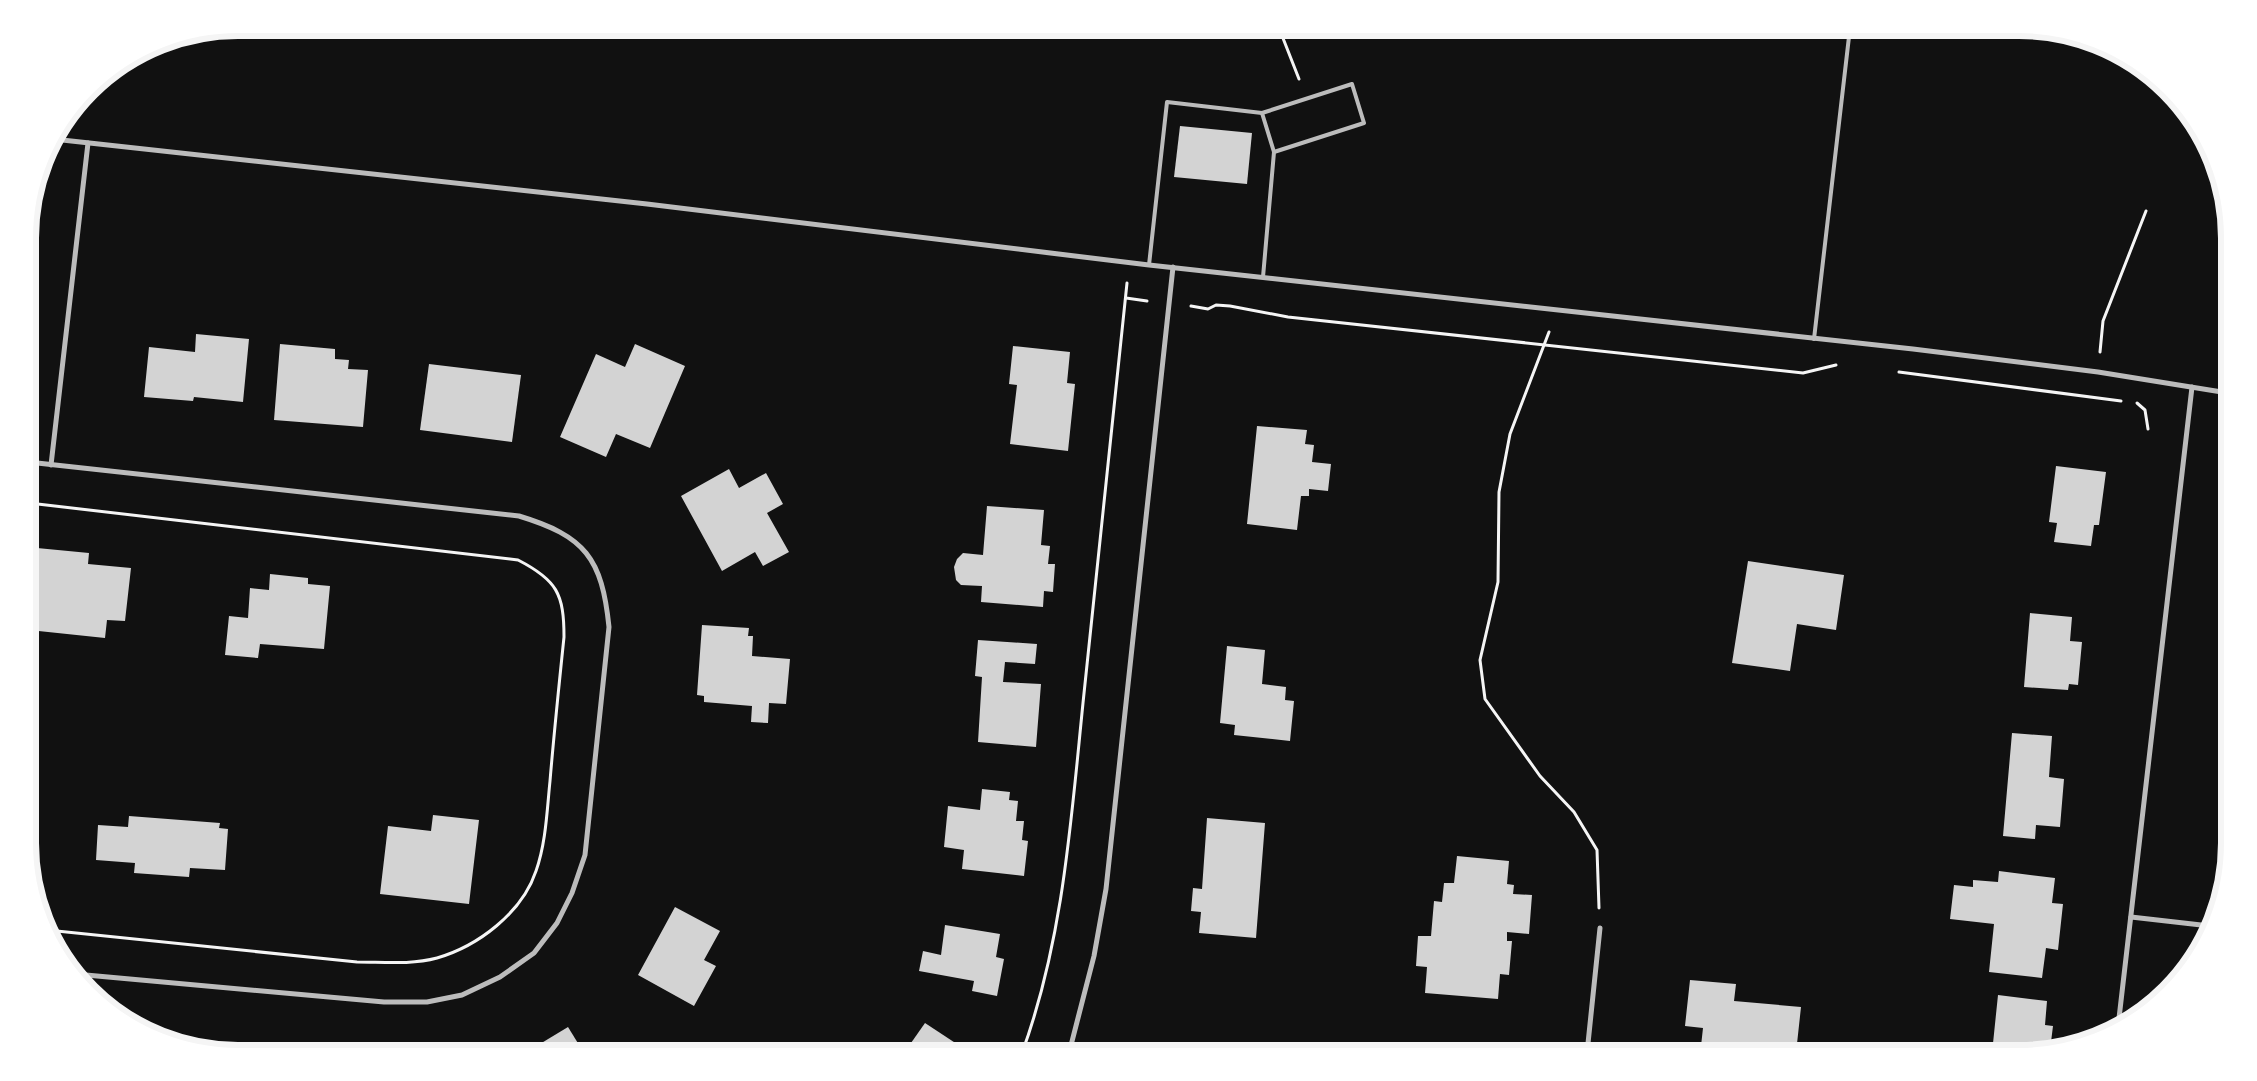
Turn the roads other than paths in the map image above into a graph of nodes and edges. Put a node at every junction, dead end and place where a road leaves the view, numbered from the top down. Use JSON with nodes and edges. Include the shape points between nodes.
{"nodes":[{"id":1,"x":1849,"y":36,"type":"edge"},
{"id":2,"x":1262,"y":113,"type":"junction"},
{"id":3,"x":62,"y":140,"type":"edge"},
{"id":4,"x":88,"y":143,"type":"junction"},
{"id":5,"x":1274,"y":152,"type":"junction"},
{"id":6,"x":1149,"y":265,"type":"junction"},
{"id":7,"x":1173,"y":267,"type":"junction"},
{"id":8,"x":1262,"y":278,"type":"junction"},
{"id":9,"x":1814,"y":339,"type":"junction"},
{"id":10,"x":2192,"y":388,"type":"junction"},
{"id":11,"x":2221,"y":392,"type":"edge"},
{"id":12,"x":36,"y":463,"type":"edge"},
{"id":13,"x":51,"y":465,"type":"junction"},
{"id":14,"x":2130,"y":917,"type":"junction"},
{"id":15,"x":2203,"y":925,"type":"edge"},
{"id":16,"x":1600,"y":928,"type":"road end"},
{"id":17,"x":85,"y":975,"type":"edge"},
{"id":18,"x":2119,"y":1019,"type":"edge"},
{"id":19,"x":1071,"y":1045,"type":"edge"},
{"id":20,"x":1588,"y":1045,"type":"edge"}],
"edges":[{"from":1,"to":9,"type":"lane"},
{"from":2,"to":5,"type":"lane"},
{"from":2,"to":5,"type":"lane","via":[[1352,84],[1364,123]]},
{"from":2,"to":6,"type":"lane","via":[[1167,102]]},
{"from":3,"to":4,"type":"street"},
{"from":4,"to":6,"type":"street","via":[[647,204]]},
{"from":4,"to":13,"type":"street"},
{"from":5,"to":8,"type":"lane"},
{"from":6,"to":7,"type":"street"},
{"from":7,"to":8,"type":"street"},
{"from":7,"to":19,"type":"street","via":[[1106,889],[1094,956]]},
{"from":8,"to":9,"type":"street"},
{"from":9,"to":10,"type":"street","via":[[2098,372]]},
{"from":10,"to":11,"type":"street"},
{"from":10,"to":14,"type":"street"},
{"from":12,"to":13,"type":"street"},
{"from":13,"to":17,"type":"street","via":[[519,516],[547,524],[577,542],[594,562],[606,594],[609,627],[585,855],[557,923],[534,953],[500,977],[462,995],[427,1002],[384,1002]]},
{"from":14,"to":15,"type":"street"},
{"from":14,"to":18,"type":"street"},
{"from":16,"to":20,"type":"street"}]}
